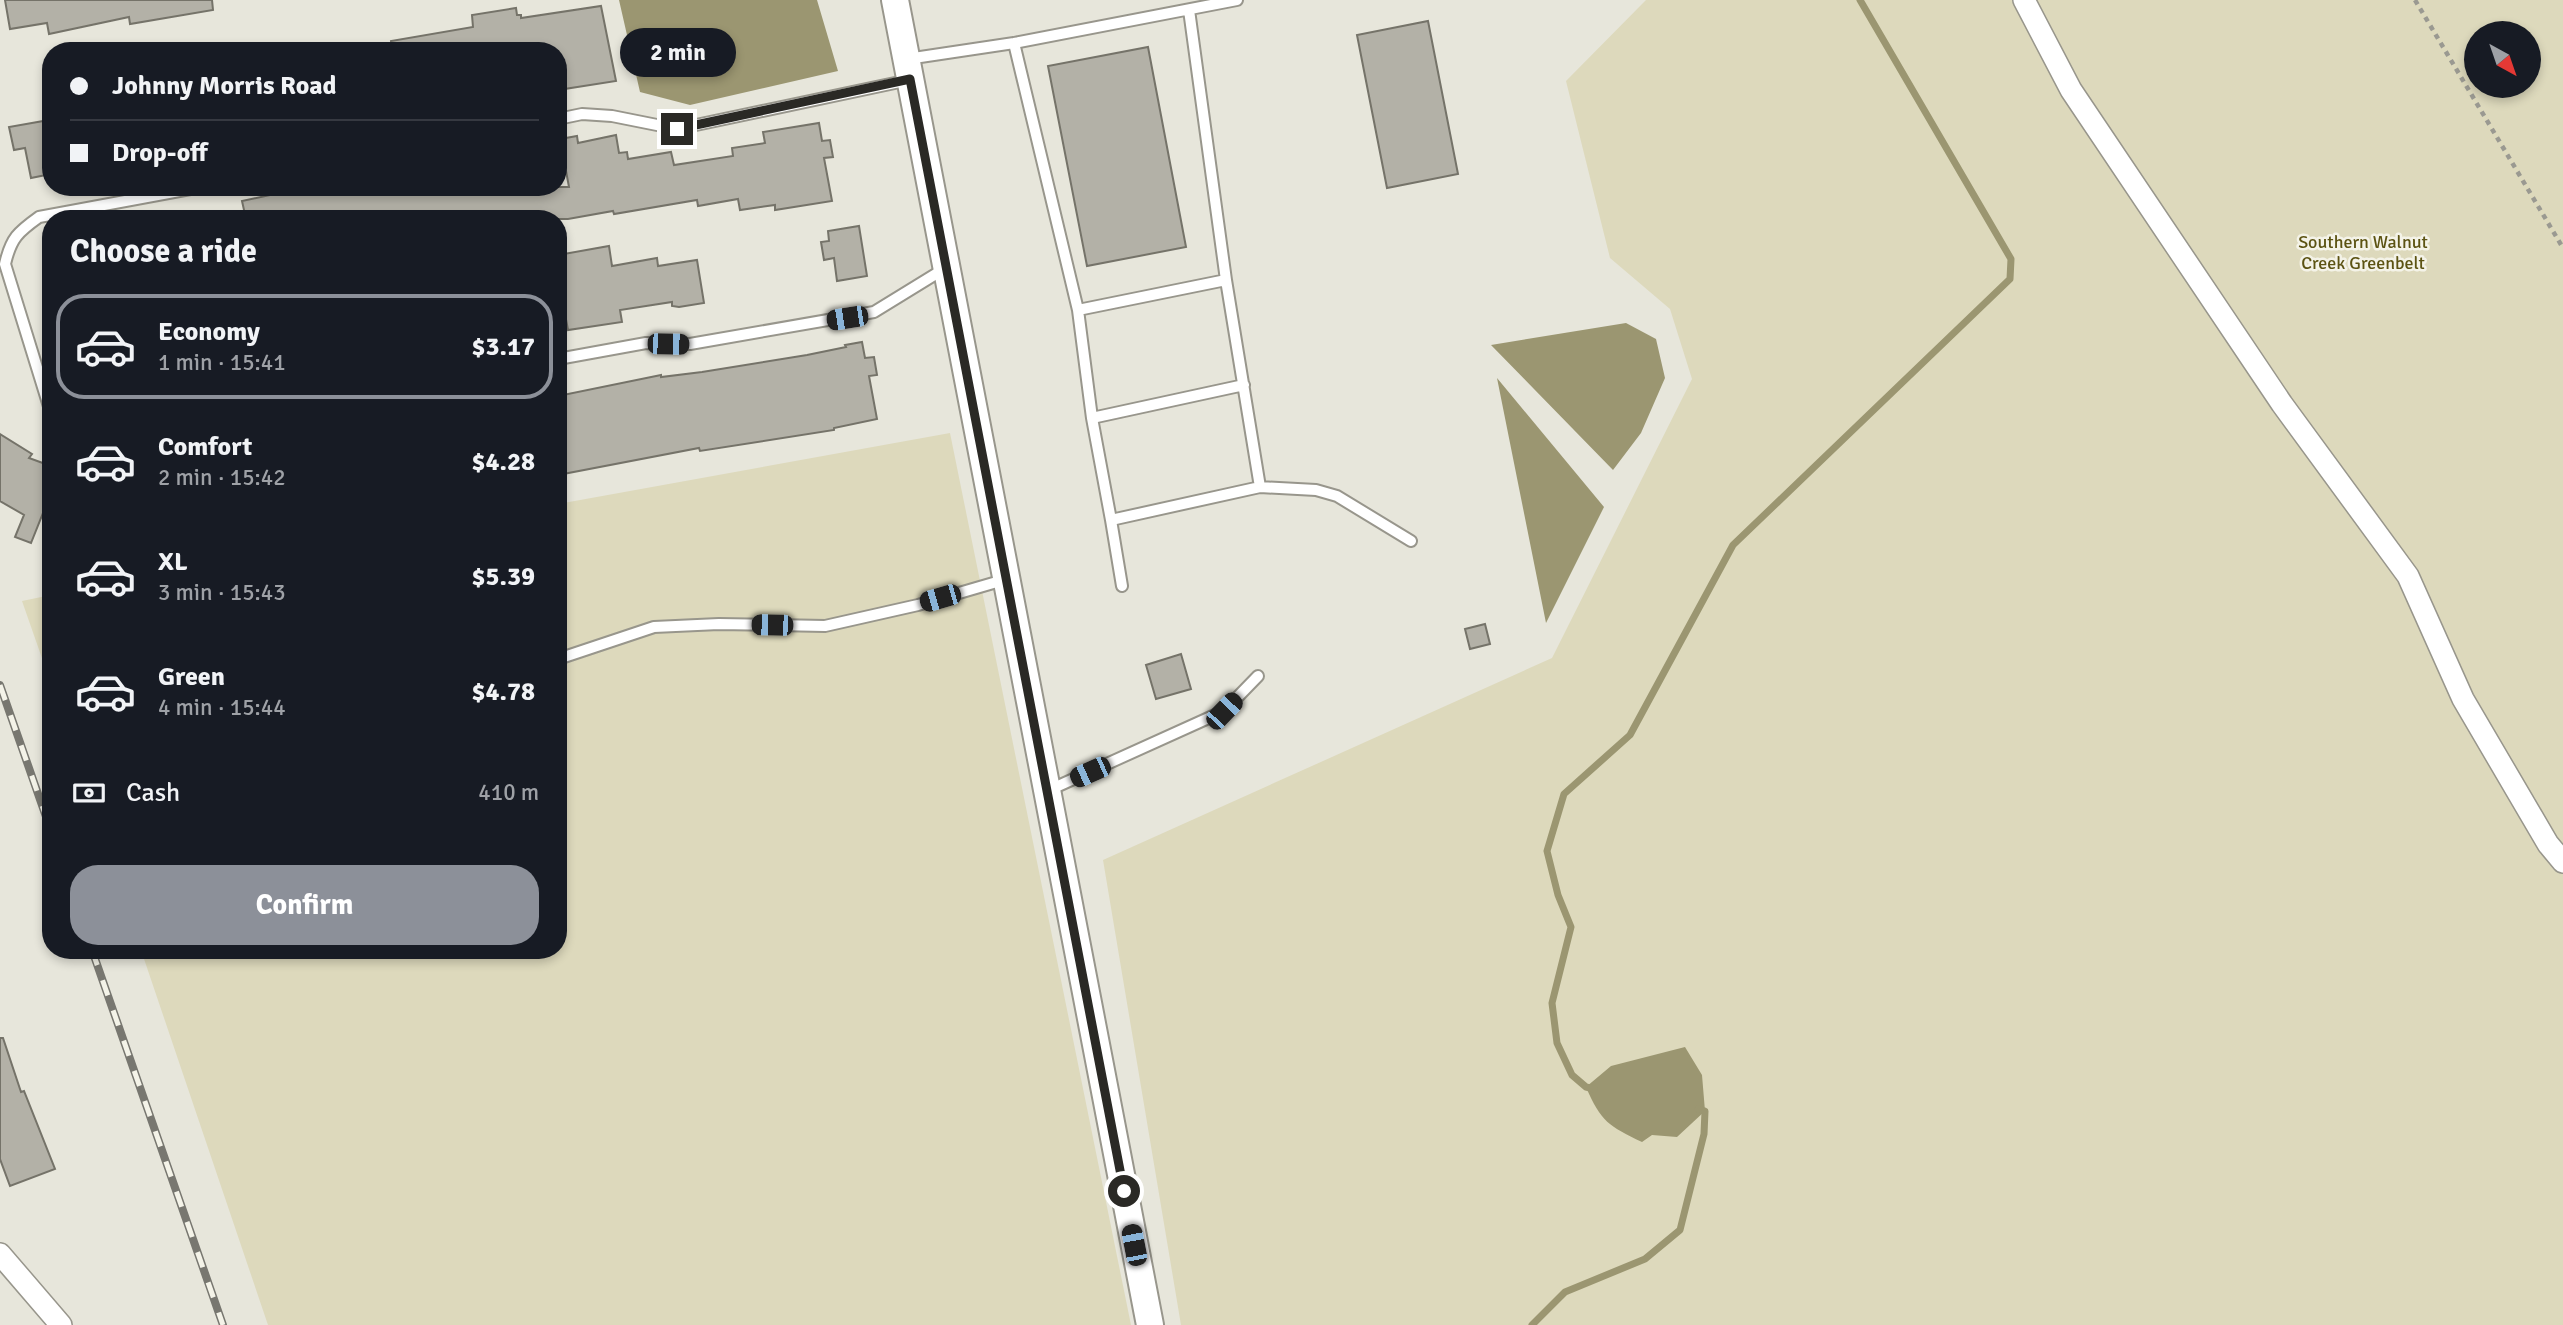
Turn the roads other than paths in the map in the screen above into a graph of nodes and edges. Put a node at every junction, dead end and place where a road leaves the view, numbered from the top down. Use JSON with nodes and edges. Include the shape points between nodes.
{"nodes":[{"id":1,"x":895,"y":0,"type":"edge"},
{"id":2,"x":1237,"y":0,"type":"edge"},
{"id":3,"x":2024,"y":0,"type":"edge"},
{"id":4,"x":1189,"y":10,"type":"junction"},
{"id":5,"x":1014,"y":43,"type":"junction"},
{"id":6,"x":909,"y":69,"type":"junction"},
{"id":7,"x":567,"y":117,"type":"edge"},
{"id":8,"x":152,"y":196,"type":"edge"},
{"id":9,"x":77,"y":210,"type":"edge"},
{"id":10,"x":42,"y":216,"type":"edge"},
{"id":11,"x":947,"y":267,"type":"junction"},
{"id":12,"x":1226,"y":280,"type":"junction"},
{"id":13,"x":1079,"y":310,"type":"junction"},
{"id":14,"x":567,"y":357,"type":"edge"},
{"id":15,"x":42,"y":384,"type":"edge"},
{"id":16,"x":1244,"y":385,"type":"junction"},
{"id":17,"x":1092,"y":418,"type":"junction"},
{"id":18,"x":1260,"y":487,"type":"junction"},
{"id":19,"x":1111,"y":520,"type":"junction"},
{"id":20,"x":1411,"y":541,"type":"dead end"},
{"id":21,"x":1006,"y":579,"type":"junction"},
{"id":22,"x":1122,"y":586,"type":"dead end"},
{"id":23,"x":567,"y":656,"type":"edge"},
{"id":24,"x":1258,"y":676,"type":"dead end"},
{"id":25,"x":1047,"y":791,"type":"junction"},
{"id":26,"x":2563,"y":862,"type":"edge"},
{"id":27,"x":0,"y":1254,"type":"edge"},
{"id":28,"x":61,"y":1325,"type":"edge"},
{"id":29,"x":1150,"y":1325,"type":"edge"}],
"edges":[{"from":1,"to":6,"type":"street"},
{"from":2,"to":4,"type":"lane"},
{"from":3,"to":26,"type":"street","via":[[2071,90],[2282,404],[2408,576],[2463,699]]},
{"from":4,"to":5,"type":"lane"},
{"from":4,"to":12,"type":"lane"},
{"from":5,"to":6,"type":"lane"},
{"from":5,"to":13,"type":"lane"},
{"from":6,"to":7,"type":"lane","via":[[677,129],[612,116]]},
{"from":6,"to":11,"type":"street"},
{"from":8,"to":9,"type":"lane"},
{"from":10,"to":15,"type":"lane","via":[[9,244],[5,264]]},
{"from":11,"to":14,"type":"lane","via":[[874,312],[690,344],[646,343]]},
{"from":11,"to":21,"type":"street"},
{"from":12,"to":13,"type":"lane"},
{"from":12,"to":16,"type":"lane"},
{"from":13,"to":17,"type":"lane"},
{"from":16,"to":17,"type":"lane"},
{"from":16,"to":18,"type":"lane"},
{"from":17,"to":19,"type":"lane"},
{"from":18,"to":19,"type":"lane"},
{"from":18,"to":20,"type":"lane","via":[[1316,490],[1337,496]]},
{"from":19,"to":22,"type":"lane"},
{"from":21,"to":23,"type":"lane","via":[[825,626],[654,627]]},
{"from":21,"to":25,"type":"street"},
{"from":24,"to":25,"type":"lane","via":[[1224,711]]},
{"from":25,"to":29,"type":"street"},
{"from":27,"to":28,"type":"street"}]}
